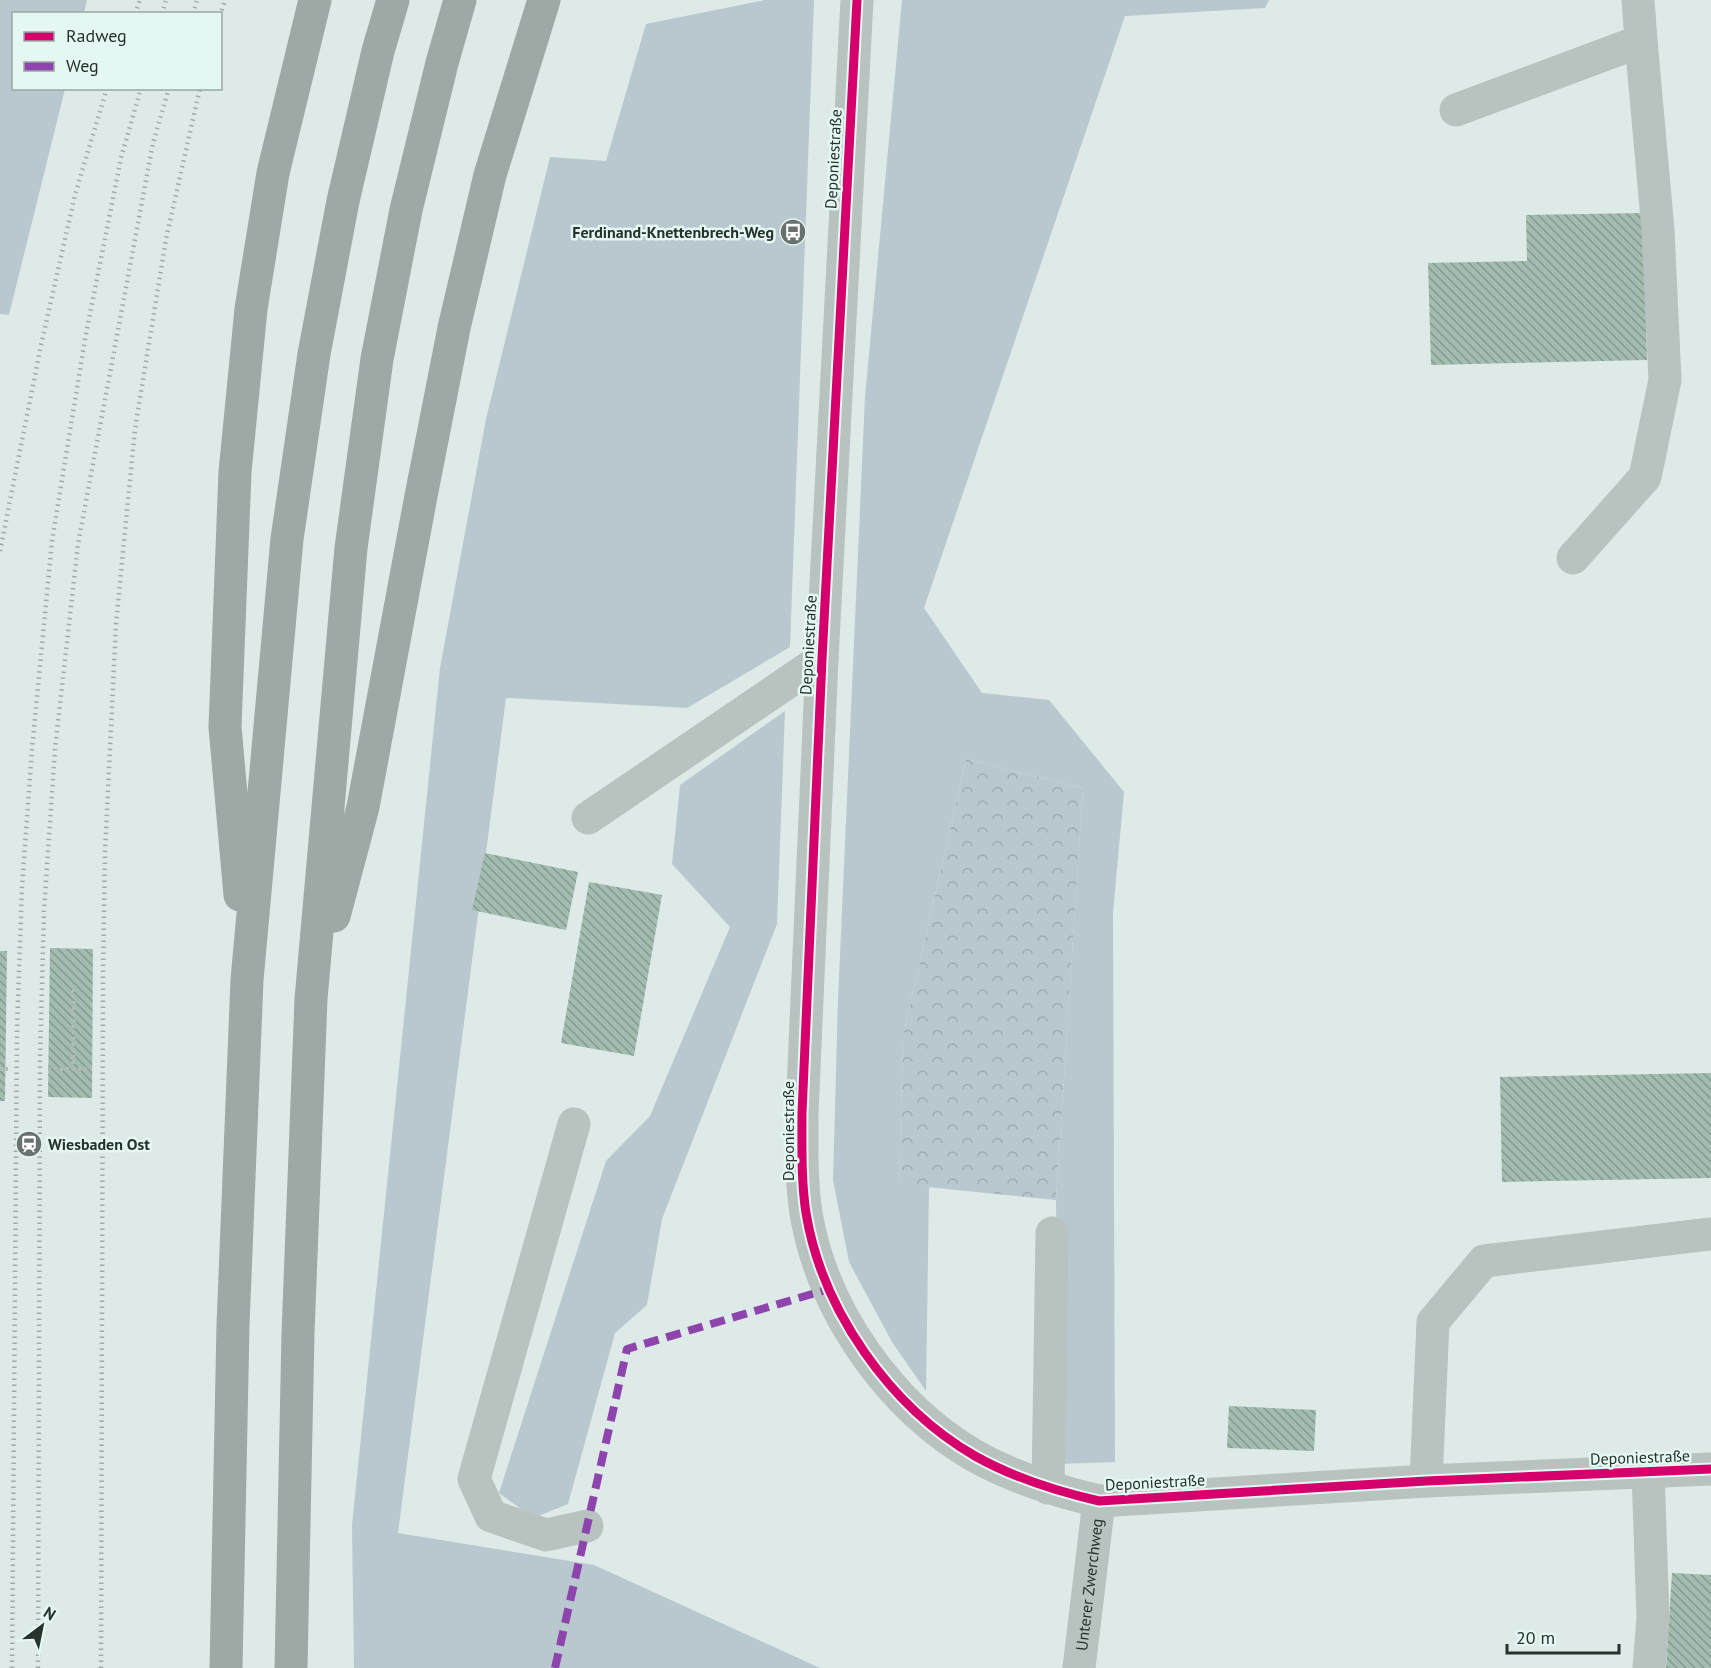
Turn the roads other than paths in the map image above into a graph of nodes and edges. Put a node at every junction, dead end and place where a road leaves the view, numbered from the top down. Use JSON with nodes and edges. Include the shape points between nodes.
{"nodes":[{"id":1,"x":315,"y":0,"type":"edge"},
{"id":2,"x":393,"y":0,"type":"edge"},
{"id":3,"x":460,"y":0,"type":"edge"},
{"id":4,"x":544,"y":0,"type":"edge"},
{"id":5,"x":857,"y":0,"type":"edge"},
{"id":6,"x":1638,"y":0,"type":"edge"},
{"id":7,"x":1641,"y":41,"type":"junction"},
{"id":8,"x":1456,"y":110,"type":"dead end"},
{"id":9,"x":1573,"y":558,"type":"dead end"},
{"id":10,"x":822,"y":659,"type":"junction"},
{"id":11,"x":588,"y":818,"type":"dead end"},
{"id":12,"x":247,"y":980,"type":"junction"},
{"id":13,"x":311,"y":999,"type":"junction"},
{"id":14,"x":574,"y":1124,"type":"dead end"},
{"id":15,"x":1052,"y":1233,"type":"dead end"},
{"id":16,"x":1711,"y":1234,"type":"edge"},
{"id":17,"x":1711,"y":1469,"type":"edge"},
{"id":18,"x":1648,"y":1471,"type":"junction"},
{"id":19,"x":1426,"y":1481,"type":"junction"},
{"id":20,"x":1048,"y":1488,"type":"junction"},
{"id":21,"x":1099,"y":1501,"type":"junction"},
{"id":22,"x":587,"y":1526,"type":"dead end"},
{"id":23,"x":226,"y":1668,"type":"edge"},
{"id":24,"x":291,"y":1668,"type":"edge"},
{"id":25,"x":1079,"y":1668,"type":"edge"},
{"id":26,"x":1649,"y":1668,"type":"edge"}],
"edges":[{"from":1,"to":12,"type":"highway","via":[[272,184],[251,309],[235,472],[225,727]]},
{"from":2,"to":12,"type":"highway","via":[[343,201],[312,366],[287,539]]},
{"from":3,"to":13,"type":"highway","via":[[406,210],[377,359],[351,548]]},
{"from":4,"to":13,"type":"highway","via":[[490,175],[454,328],[363,807]]},
{"from":5,"to":10,"type":"street","name":"Deponiestraße"},
{"from":6,"to":7,"type":"street"},
{"from":7,"to":8,"type":"street"},
{"from":7,"to":9,"type":"street","via":[[1658,230],[1665,380],[1646,477]]},
{"from":10,"to":11,"type":"street"},
{"from":10,"to":20,"type":"street","name":"Deponiestraße","via":[[801,1177],[816,1253],[850,1330],[906,1402],[974,1455]]},
{"from":12,"to":23,"type":"highway","via":[[233,1325]]},
{"from":13,"to":24,"type":"highway","via":[[298,1333]]},
{"from":14,"to":22,"type":"street","via":[[474,1479],[491,1516],[546,1535]]},
{"from":15,"to":20,"type":"street"},
{"from":16,"to":19,"type":"street","via":[[1484,1261],[1433,1322]]},
{"from":17,"to":18,"type":"street","name":"Deponiestraße"},
{"from":18,"to":19,"type":"street","name":"Deponiestraße"},
{"from":18,"to":26,"type":"street","via":[[1653,1618]]},
{"from":19,"to":21,"type":"street","name":"Deponiestraße"},
{"from":20,"to":21,"type":"street","name":"Deponiestraße"},
{"from":21,"to":25,"type":"street","name":"Unterer Zwerchweg"}]}
